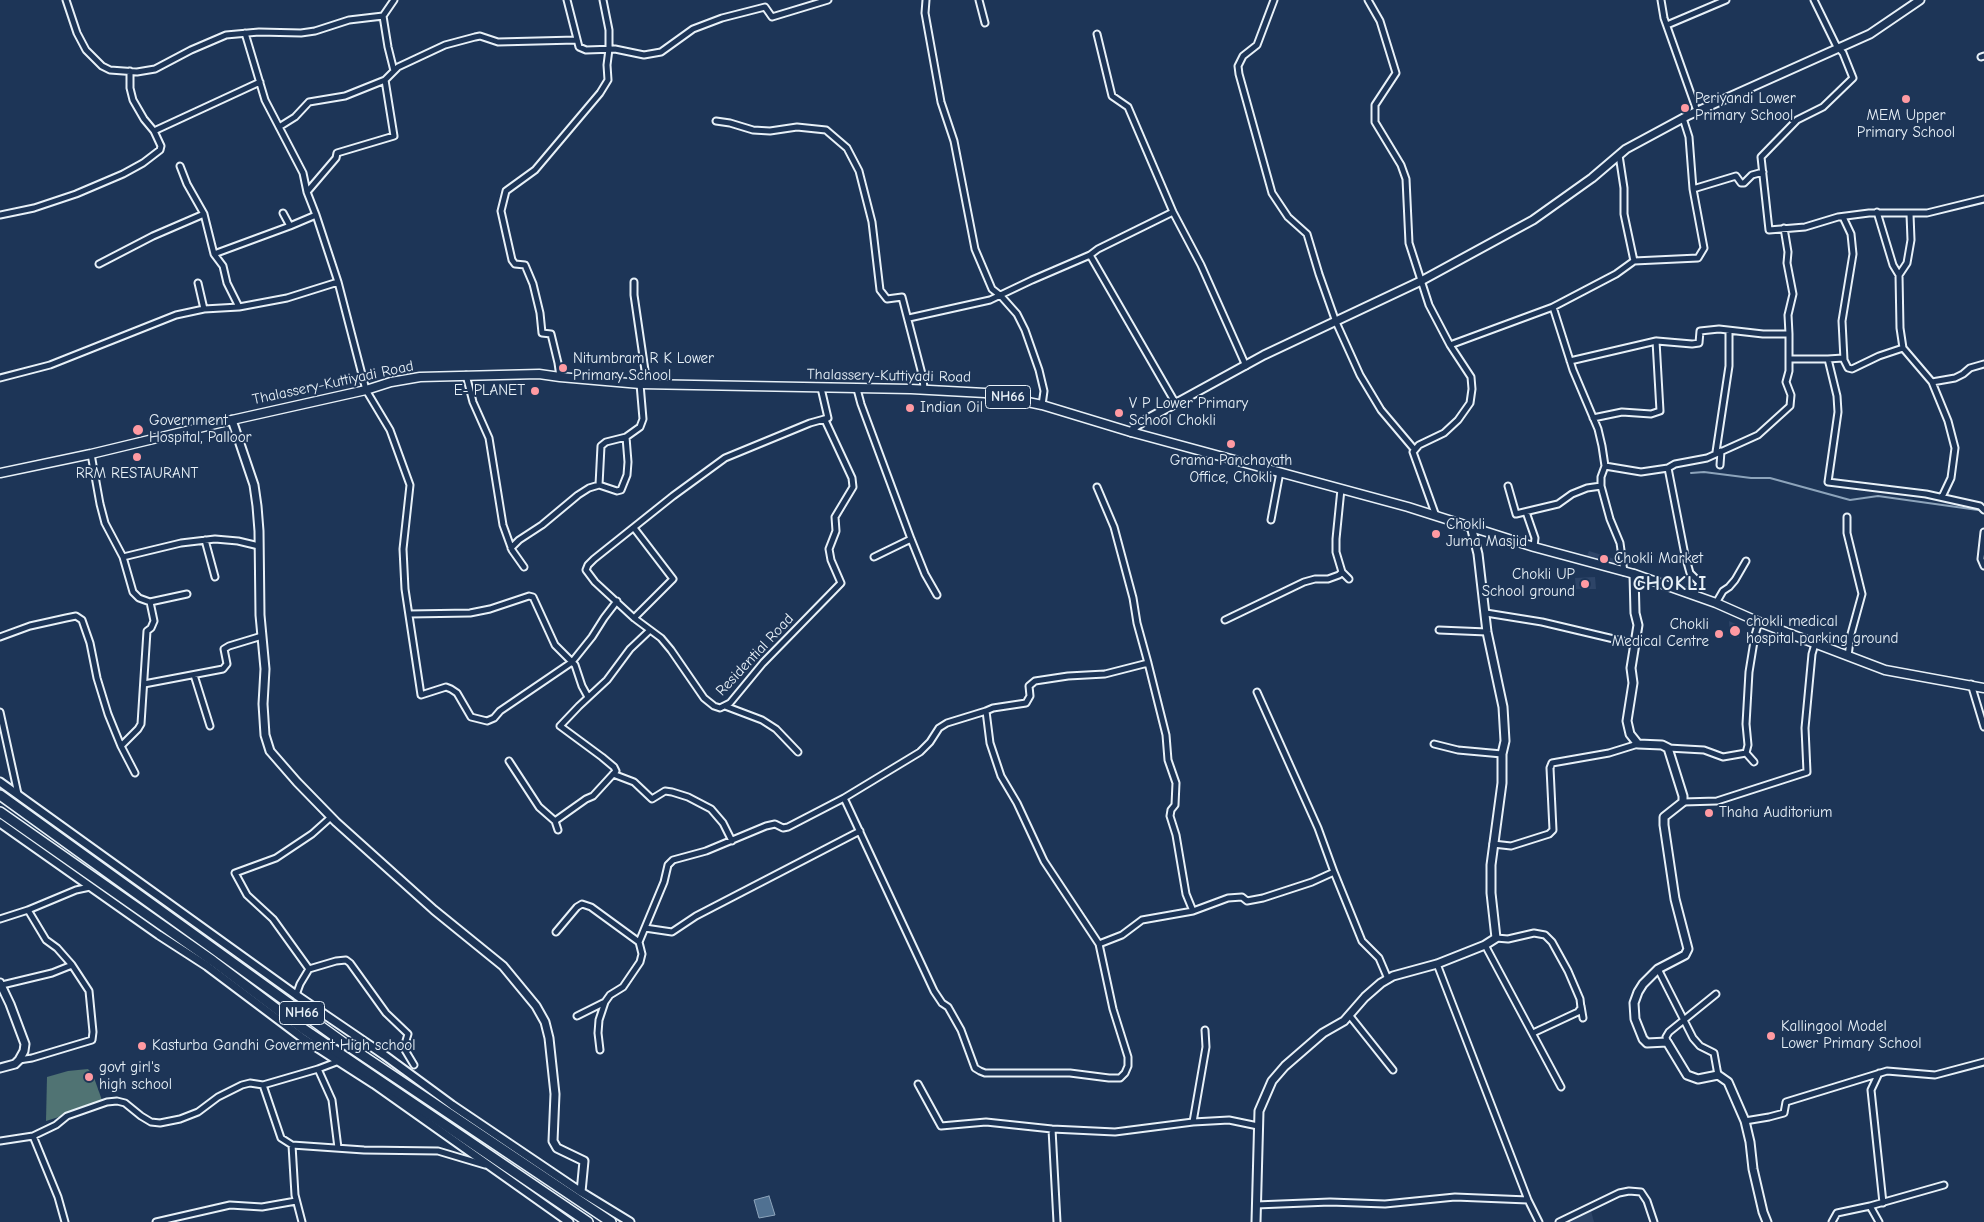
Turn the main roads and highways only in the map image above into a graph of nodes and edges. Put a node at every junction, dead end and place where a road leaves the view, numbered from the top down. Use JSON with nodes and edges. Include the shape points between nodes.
{"nodes":[{"id":1,"x":1920,"y":0,"type":"edge"},
{"id":2,"x":232,"y":420,"type":"junction"},
{"id":3,"x":1131,"y":432,"type":"junction"},
{"id":4,"x":0,"y":473,"type":"edge"},
{"id":5,"x":1471,"y":526,"type":"junction"},
{"id":6,"x":1634,"y":574,"type":"junction"},
{"id":7,"x":1984,"y":688,"type":"edge"},
{"id":8,"x":0,"y":782,"type":"edge"},
{"id":9,"x":0,"y":795,"type":"edge"},
{"id":10,"x":0,"y":812,"type":"edge"},
{"id":11,"x":0,"y":823,"type":"edge"},
{"id":12,"x":1,"y":984,"type":"edge"},
{"id":13,"x":0,"y":1068,"type":"edge"},
{"id":14,"x":581,"y":1192,"type":"junction"},
{"id":15,"x":569,"y":1222,"type":"edge"},
{"id":16,"x":588,"y":1222,"type":"edge"},
{"id":17,"x":610,"y":1222,"type":"edge"},
{"id":18,"x":630,"y":1222,"type":"edge"},
{"id":19,"x":1256,"y":1222,"type":"edge"},
{"id":20,"x":1767,"y":1222,"type":"edge"}],
"edges":[{"from":1,"to":3,"type":"main road","via":[[1870,34],[1697,111],[1626,149],[1533,220],[1421,282],[1246,366],[1141,423]]},
{"from":2,"to":3,"type":"main road","name":"Thalassery-Kuttiyadi Road","number":"NH66","via":[[420,377],[539,374],[643,384],[985,393],[1042,404]]},
{"from":2,"to":4,"type":"main road","name":"Thalassery-Kuttiyadi Road","number":"NH66"},
{"from":2,"to":14,"type":"main road","via":[[254,485],[265,669],[263,704],[265,735],[270,751],[331,817],[434,910],[503,966],[536,1006],[545,1022],[548,1038],[555,1094],[553,1141],[557,1148],[584,1161]]},
{"from":3,"to":5,"type":"main road","name":"Thalassery-Kuttiyadi Road","number":"NH66"},
{"from":5,"to":6,"type":"main road","name":"Thalassery-Kuttiyadi Road","number":"NH66"},
{"from":5,"to":19,"type":"main road","via":[[1478,554],[1487,632],[1503,707],[1502,783],[1493,844],[1492,893],[1496,938],[1437,964],[1388,979],[1374,988],[1350,1016],[1323,1033],[1272,1081],[1259,1111]]},
{"from":6,"to":7,"type":"main road","name":"Thalassery-Kuttiyadi Road","number":"NH66","via":[[1885,670]]},
{"from":6,"to":20,"type":"main road","via":[[1638,625],[1627,721],[1630,734],[1638,744],[1668,748],[1683,802],[1664,817],[1664,825],[1675,899],[1688,949],[1685,955],[1658,969],[1638,992],[1634,1003],[1635,1019],[1647,1043],[1667,1042],[1687,1075],[1698,1079],[1718,1076],[1728,1082],[1745,1121]]},
{"from":8,"to":14,"type":"main road","via":[[296,995]]},
{"from":9,"to":17,"type":"highway","number":"NH66","via":[[344,1043]]},
{"from":10,"to":16,"type":"highway","number":"NH66","via":[[213,961],[282,1014]]},
{"from":11,"to":15,"type":"main road"},
{"from":12,"to":13,"type":"main road","via":[[24,1044],[24,1052],[14,1064]]},
{"from":14,"to":18,"type":"main road"}]}
